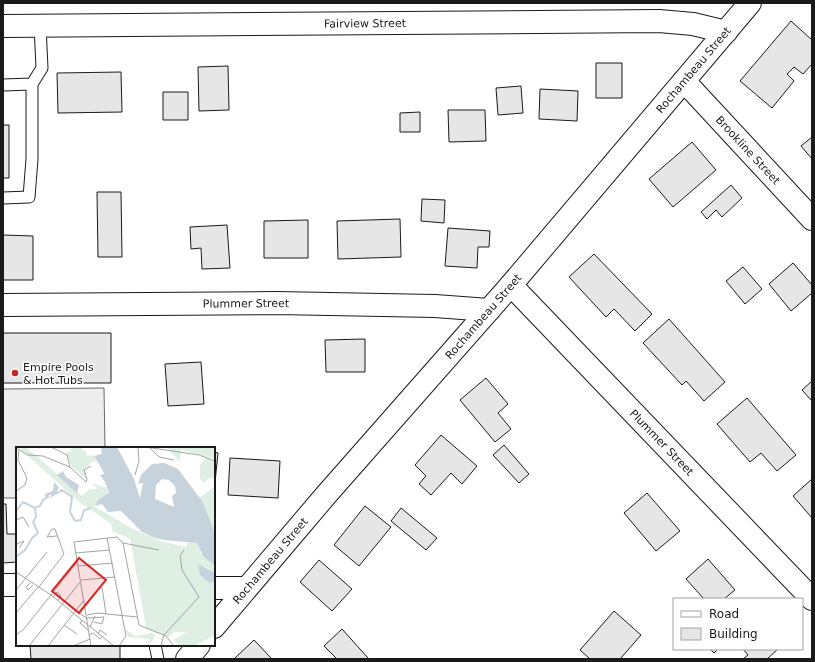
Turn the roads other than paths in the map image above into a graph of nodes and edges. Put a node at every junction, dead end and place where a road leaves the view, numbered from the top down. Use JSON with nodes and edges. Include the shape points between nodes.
{"nodes":[{"id":1,"x":750,"y":3,"type":"edge"},
{"id":2,"x":3,"y":26,"type":"edge"},
{"id":3,"x":40,"y":26,"type":"junction"},
{"id":4,"x":726,"y":32,"type":"junction"},
{"id":5,"x":684,"y":81,"type":"junction"},
{"id":6,"x":32,"y":84,"type":"junction"},
{"id":7,"x":3,"y":85,"type":"edge"},
{"id":8,"x":3,"y":198,"type":"edge"},
{"id":9,"x":812,"y":219,"type":"edge"},
{"id":10,"x":511,"y":285,"type":"junction"},
{"id":11,"x":3,"y":304,"type":"edge"},
{"id":12,"x":489,"y":310,"type":"junction"},
{"id":13,"x":3,"y":585,"type":"edge"},
{"id":14,"x":16,"y":585,"type":"edge"},
{"id":15,"x":215,"y":588,"type":"edge"},
{"id":16,"x":246,"y":588,"type":"junction"},
{"id":17,"x":812,"y":599,"type":"edge"},
{"id":18,"x":215,"y":626,"type":"edge"},
{"id":19,"x":155,"y":646,"type":"edge"},
{"id":20,"x":198,"y":646,"type":"edge"},
{"id":21,"x":158,"y":659,"type":"edge"},
{"id":22,"x":187,"y":659,"type":"edge"}],
"edges":[{"from":1,"to":4,"type":"street","name":"Rochambeau Street"},
{"from":2,"to":3,"type":"street","name":"Fairview Street"},
{"from":3,"to":4,"type":"street","name":"Fairview Street","via":[[659,21],[693,24]]},
{"from":3,"to":6,"type":"lane","via":[[42,68]]},
{"from":4,"to":5,"type":"street","name":"Rochambeau Street"},
{"from":5,"to":9,"type":"street","name":"Brookline Street"},
{"from":5,"to":10,"type":"street","name":"Rochambeau Street"},
{"from":6,"to":7,"type":"lane"},
{"from":6,"to":8,"type":"lane","via":[[29,197]]},
{"from":10,"to":12,"type":"street","name":"Rochambeau Street"},
{"from":10,"to":17,"type":"street","name":"Plummer Street"},
{"from":11,"to":12,"type":"street","name":"Plummer Street","via":[[277,303],[435,306]]},
{"from":12,"to":16,"type":"street","name":"Rochambeau Street"},
{"from":13,"to":14,"type":"street"},
{"from":15,"to":16,"type":"street"},
{"from":16,"to":18,"type":"street","name":"Rochambeau Street"},
{"from":19,"to":21,"type":"lane"},
{"from":20,"to":22,"type":"street"}]}
